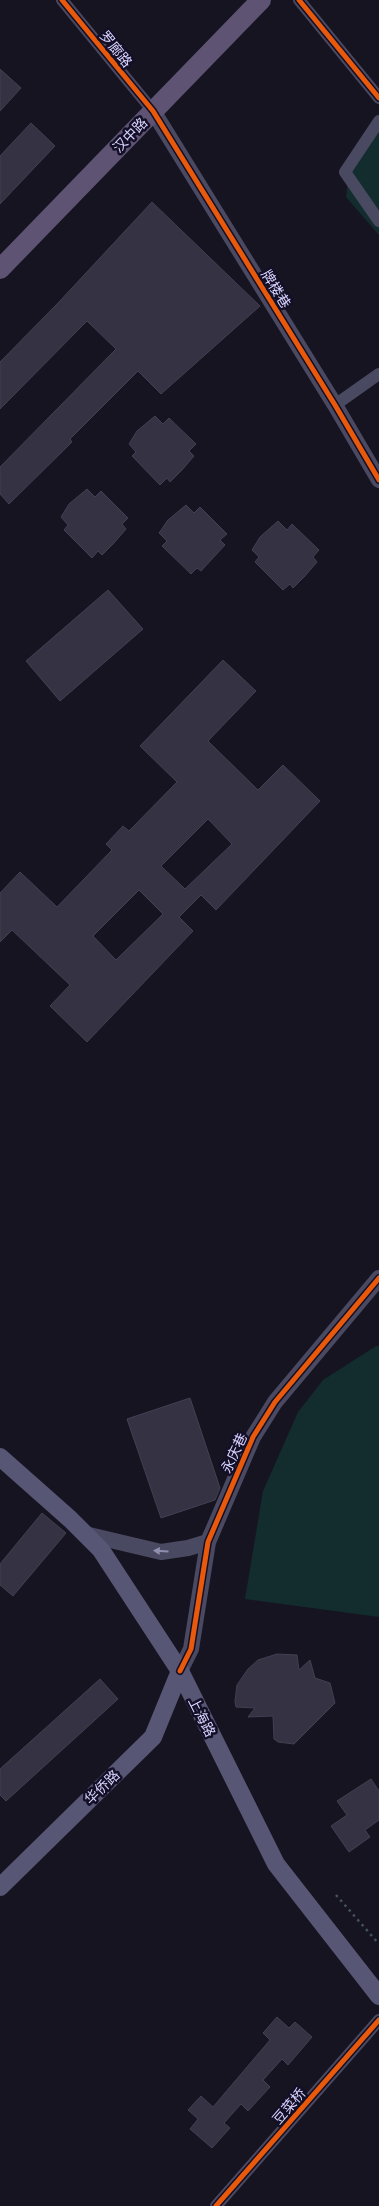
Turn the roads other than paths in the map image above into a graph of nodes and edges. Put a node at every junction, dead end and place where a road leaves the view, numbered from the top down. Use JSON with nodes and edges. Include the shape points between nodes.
{"nodes":[{"id":1,"x":62,"y":0,"type":"edge"},
{"id":2,"x":261,"y":0,"type":"edge"},
{"id":3,"x":299,"y":0,"type":"edge"},
{"id":4,"x":379,"y":98,"type":"edge"},
{"id":5,"x":153,"y":111,"type":"junction"},
{"id":6,"x":379,"y":121,"type":"edge"},
{"id":7,"x":379,"y":221,"type":"edge"},
{"id":8,"x":0,"y":270,"type":"edge"},
{"id":9,"x":379,"y":374,"type":"edge"},
{"id":10,"x":335,"y":405,"type":"junction"},
{"id":11,"x":379,"y":480,"type":"edge"},
{"id":12,"x":379,"y":1278,"type":"edge"},
{"id":13,"x":0,"y":1457,"type":"edge"},
{"id":14,"x":85,"y":1534,"type":"junction"},
{"id":15,"x":208,"y":1542,"type":"junction"},
{"id":16,"x":180,"y":1671,"type":"junction"},
{"id":17,"x":0,"y":1887,"type":"edge"},
{"id":18,"x":379,"y":1996,"type":"edge"},
{"id":19,"x":379,"y":2020,"type":"edge"},
{"id":20,"x":216,"y":2206,"type":"edge"}],
"edges":[{"from":1,"to":5,"type":"street","name":"罗廊路"},
{"from":2,"to":5,"type":"main road","name":"汉中路"},
{"from":3,"to":4,"type":"street"},
{"from":5,"to":8,"type":"main road","name":"汉中路"},
{"from":5,"to":10,"type":"street","name":"牌楼巷"},
{"from":6,"to":7,"type":"street","via":[[345,172]]},
{"from":9,"to":10,"type":"street"},
{"from":10,"to":11,"type":"street","name":"牌楼巷"},
{"from":12,"to":15,"type":"street","name":"永庆巷","via":[[275,1402],[253,1437]]},
{"from":13,"to":14,"type":"main road","name":"上海路"},
{"from":15,"to":14,"type":"street","one_way":true,"via":[[161,1552]]},
{"from":14,"to":16,"type":"main road","name":"上海路","via":[[101,1550]]},
{"from":15,"to":16,"type":"street","name":"永庆巷","via":[[190,1649]]},
{"from":16,"to":17,"type":"main road","name":"华侨路","via":[[153,1737]]},
{"from":16,"to":18,"type":"main road","name":"上海路","via":[[276,1864]]},
{"from":19,"to":20,"type":"street","name":"豆菜桥"}]}
